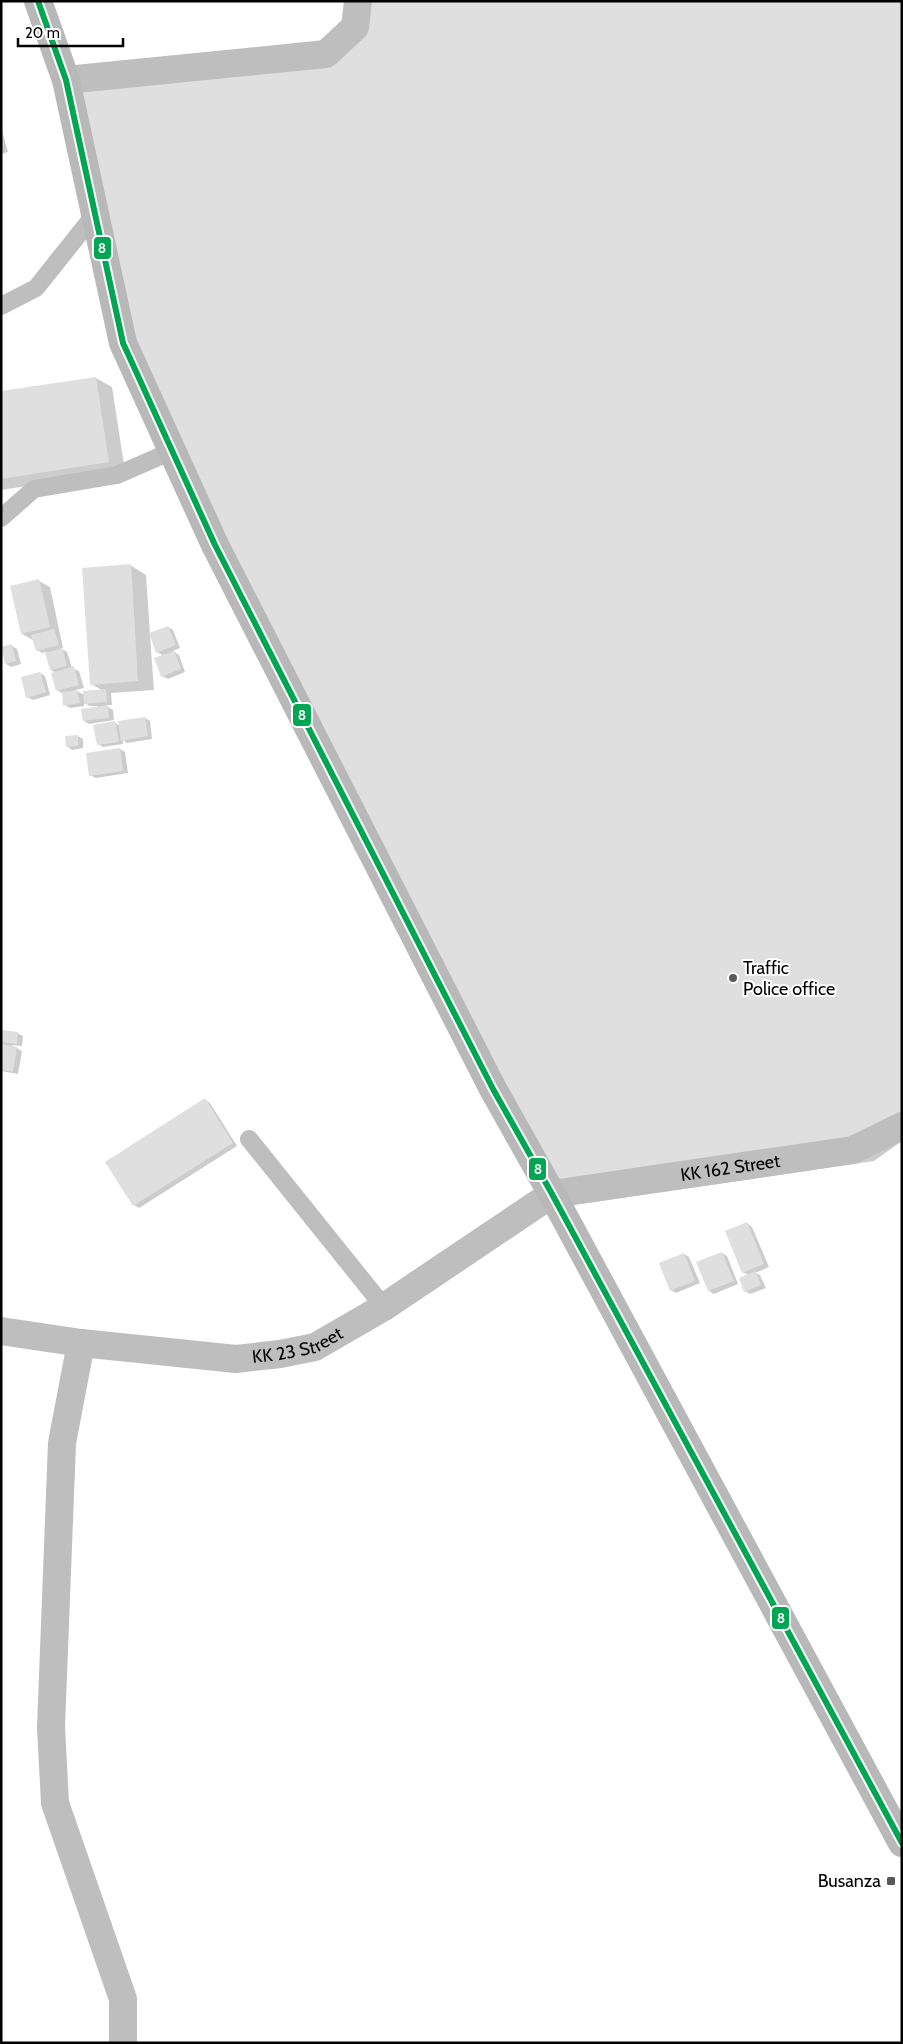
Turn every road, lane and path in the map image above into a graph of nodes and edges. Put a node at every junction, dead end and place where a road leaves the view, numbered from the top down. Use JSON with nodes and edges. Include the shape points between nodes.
{"nodes":[{"id":1,"x":38,"y":1,"type":"edge"},
{"id":2,"x":358,"y":1,"type":"edge"},
{"id":3,"x":66,"y":80,"type":"junction"},
{"id":4,"x":95,"y":214,"type":"junction"},
{"id":5,"x":1,"y":306,"type":"edge"},
{"id":6,"x":172,"y":451,"type":"junction"},
{"id":7,"x":1,"y":518,"type":"edge"},
{"id":8,"x":902,"y":1126,"type":"edge"},
{"id":9,"x":249,"y":1139,"type":"dead end"},
{"id":10,"x":552,"y":1194,"type":"junction"},
{"id":11,"x":384,"y":1307,"type":"junction"},
{"id":12,"x":1,"y":1331,"type":"edge"},
{"id":13,"x":81,"y":1343,"type":"junction"},
{"id":14,"x":902,"y":1843,"type":"edge"},
{"id":15,"x":123,"y":2043,"type":"edge"}],
"edges":[{"from":1,"to":3,"type":"main road"},
{"from":2,"to":3,"type":"street","via":[[356,27],[326,54]]},
{"from":3,"to":4,"type":"main road"},
{"from":4,"to":5,"type":"lane","via":[[36,288]]},
{"from":4,"to":6,"type":"main road","via":[[123,344]]},
{"from":6,"to":7,"type":"lane","via":[[117,474],[34,489]]},
{"from":6,"to":10,"type":"main road","via":[[215,546],[484,1071]]},
{"from":8,"to":10,"type":"street","name":"KK 162 Street","via":[[853,1150]]},
{"from":9,"to":11,"type":"lane"},
{"from":10,"to":11,"type":"street","name":"KK 23 Street"},
{"from":10,"to":14,"type":"main road"},
{"from":11,"to":13,"type":"street","name":"KK 23 Street","via":[[315,1347],[280,1354],[236,1359]]},
{"from":12,"to":13,"type":"street","name":"KK 23 Street"},
{"from":13,"to":15,"type":"street","via":[[62,1443],[51,1727],[55,1803],[123,1999]]}]}
